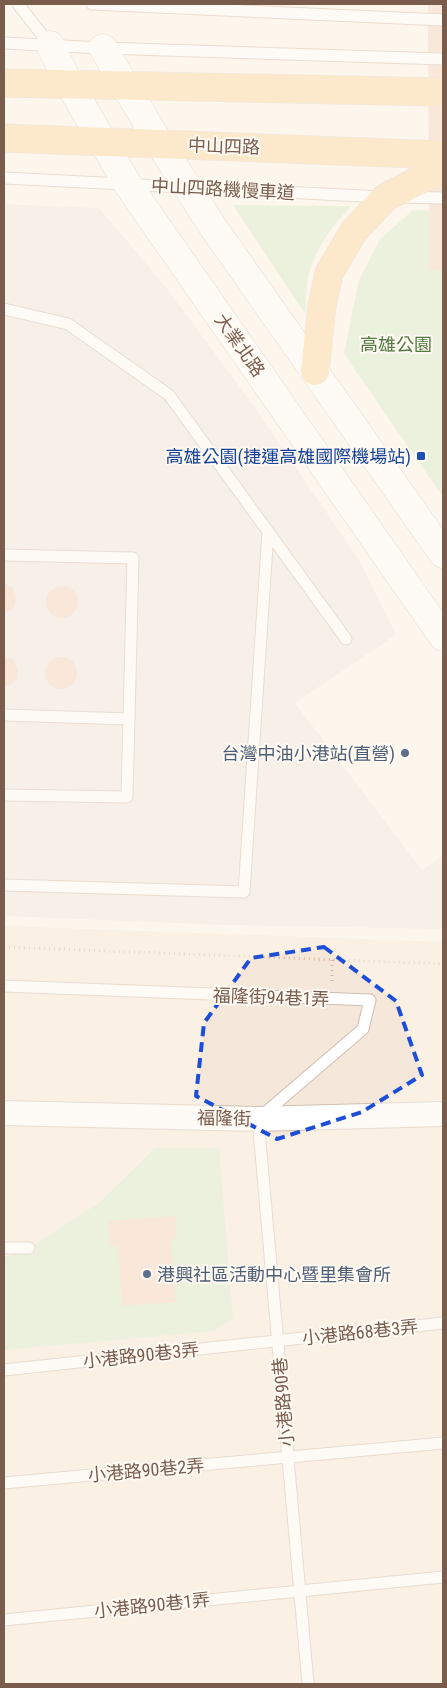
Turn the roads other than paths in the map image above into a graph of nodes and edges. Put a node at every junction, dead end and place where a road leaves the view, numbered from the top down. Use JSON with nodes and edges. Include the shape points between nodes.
{"nodes":[{"id":1,"x":18,"y":4,"type":"edge"},
{"id":2,"x":92,"y":4,"type":"edge"},
{"id":3,"x":443,"y":20,"type":"edge"},
{"id":4,"x":4,"y":43,"type":"edge"},
{"id":5,"x":50,"y":46,"type":"junction"},
{"id":6,"x":103,"y":48,"type":"junction"},
{"id":7,"x":443,"y":59,"type":"edge"},
{"id":8,"x":4,"y":83,"type":"edge"},
{"id":9,"x":70,"y":85,"type":"junction"},
{"id":10,"x":126,"y":86,"type":"junction"},
{"id":11,"x":443,"y":92,"type":"edge"},
{"id":12,"x":4,"y":138,"type":"edge"},
{"id":13,"x":102,"y":141,"type":"junction"},
{"id":14,"x":159,"y":143,"type":"junction"},
{"id":15,"x":443,"y":155,"type":"edge"},
{"id":16,"x":443,"y":168,"type":"edge"},
{"id":17,"x":4,"y":178,"type":"edge"},
{"id":18,"x":128,"y":185,"type":"junction"},
{"id":19,"x":187,"y":188,"type":"junction"},
{"id":20,"x":386,"y":197,"type":"junction"},
{"id":21,"x":443,"y":198,"type":"edge"},
{"id":22,"x":4,"y":309,"type":"edge"},
{"id":23,"x":315,"y":371,"type":"junction"},
{"id":24,"x":268,"y":531,"type":"junction"},
{"id":25,"x":443,"y":554,"type":"edge"},
{"id":26,"x":4,"y":555,"type":"edge"},
{"id":27,"x":443,"y":637,"type":"edge"},
{"id":28,"x":346,"y":639,"type":"dead end"},
{"id":29,"x":4,"y":715,"type":"edge"},
{"id":30,"x":129,"y":719,"type":"junction"},
{"id":31,"x":4,"y":795,"type":"edge"},
{"id":32,"x":4,"y":885,"type":"edge"},
{"id":33,"x":4,"y":986,"type":"edge"},
{"id":34,"x":4,"y":1112,"type":"edge"},
{"id":35,"x":443,"y":1114,"type":"edge"},
{"id":36,"x":258,"y":1119,"type":"junction"},
{"id":37,"x":4,"y":1248,"type":"edge"},
{"id":38,"x":29,"y":1248,"type":"dead end"},
{"id":39,"x":443,"y":1323,"type":"edge"},
{"id":40,"x":277,"y":1341,"type":"junction"},
{"id":41,"x":4,"y":1370,"type":"edge"},
{"id":42,"x":443,"y":1443,"type":"edge"},
{"id":43,"x":288,"y":1458,"type":"junction"},
{"id":44,"x":4,"y":1483,"type":"edge"},
{"id":45,"x":443,"y":1577,"type":"edge"},
{"id":46,"x":300,"y":1591,"type":"junction"},
{"id":47,"x":4,"y":1620,"type":"edge"},
{"id":48,"x":308,"y":1684,"type":"edge"}],
"edges":[{"from":1,"to":5,"type":"lane"},
{"from":2,"to":3,"type":"lane"},
{"from":4,"to":5,"type":"lane"},
{"from":5,"to":6,"type":"lane"},
{"from":5,"to":9,"type":"street","name":"大業北路"},
{"from":6,"to":7,"type":"lane"},
{"from":6,"to":10,"type":"street"},
{"from":8,"to":9,"type":"main road"},
{"from":9,"to":10,"type":"main road"},
{"from":9,"to":13,"type":"street","name":"大業北路"},
{"from":10,"to":11,"type":"main road"},
{"from":10,"to":14,"type":"street"},
{"from":12,"to":13,"type":"main road","name":"中山四路"},
{"from":13,"to":14,"type":"main road","name":"中山四路"},
{"from":13,"to":18,"type":"street","name":"大業北路"},
{"from":14,"to":15,"type":"main road","name":"中山四路"},
{"from":14,"to":19,"type":"street"},
{"from":16,"to":20,"type":"main road"},
{"from":17,"to":18,"type":"lane","name":"中山四路機慢車道"},
{"from":18,"to":19,"type":"lane","name":"中山四路機慢車道"},
{"from":18,"to":27,"type":"street","name":"大業北路"},
{"from":19,"to":20,"type":"lane","name":"中山四路機慢車道"},
{"from":19,"to":23,"type":"street"},
{"from":20,"to":21,"type":"lane","name":"中山四路機慢車道"},
{"from":20,"to":23,"type":"main road","via":[[354,230],[329,273]]},
{"from":22,"to":24,"type":"lane","via":[[68,324],[169,395]]},
{"from":23,"to":25,"type":"street"},
{"from":24,"to":28,"type":"lane"},
{"from":24,"to":32,"type":"lane","via":[[244,892]]},
{"from":26,"to":30,"type":"lane","via":[[133,558]]},
{"from":29,"to":30,"type":"lane"},
{"from":30,"to":31,"type":"lane","via":[[127,797]]},
{"from":33,"to":36,"type":"lane","name":"福隆街94巷1弄","via":[[370,1000],[363,1029]]},
{"from":34,"to":36,"type":"street","name":"福隆街"},
{"from":35,"to":36,"type":"street","name":"福隆街"},
{"from":36,"to":40,"type":"lane","name":"小港路90巷"},
{"from":37,"to":38,"type":"lane"},
{"from":39,"to":40,"type":"lane","name":"小港路68巷3弄"},
{"from":40,"to":41,"type":"lane","name":"小港路90巷3弄"},
{"from":40,"to":43,"type":"lane","name":"小港路90巷"},
{"from":42,"to":43,"type":"lane","name":"小港路90巷2弄"},
{"from":43,"to":44,"type":"lane","name":"小港路90巷2弄"},
{"from":43,"to":46,"type":"lane","name":"小港路90巷"},
{"from":45,"to":46,"type":"lane","name":"小港路90巷1弄"},
{"from":46,"to":47,"type":"lane","name":"小港路90巷1弄"},
{"from":46,"to":48,"type":"lane","name":"小港路90巷"}]}
